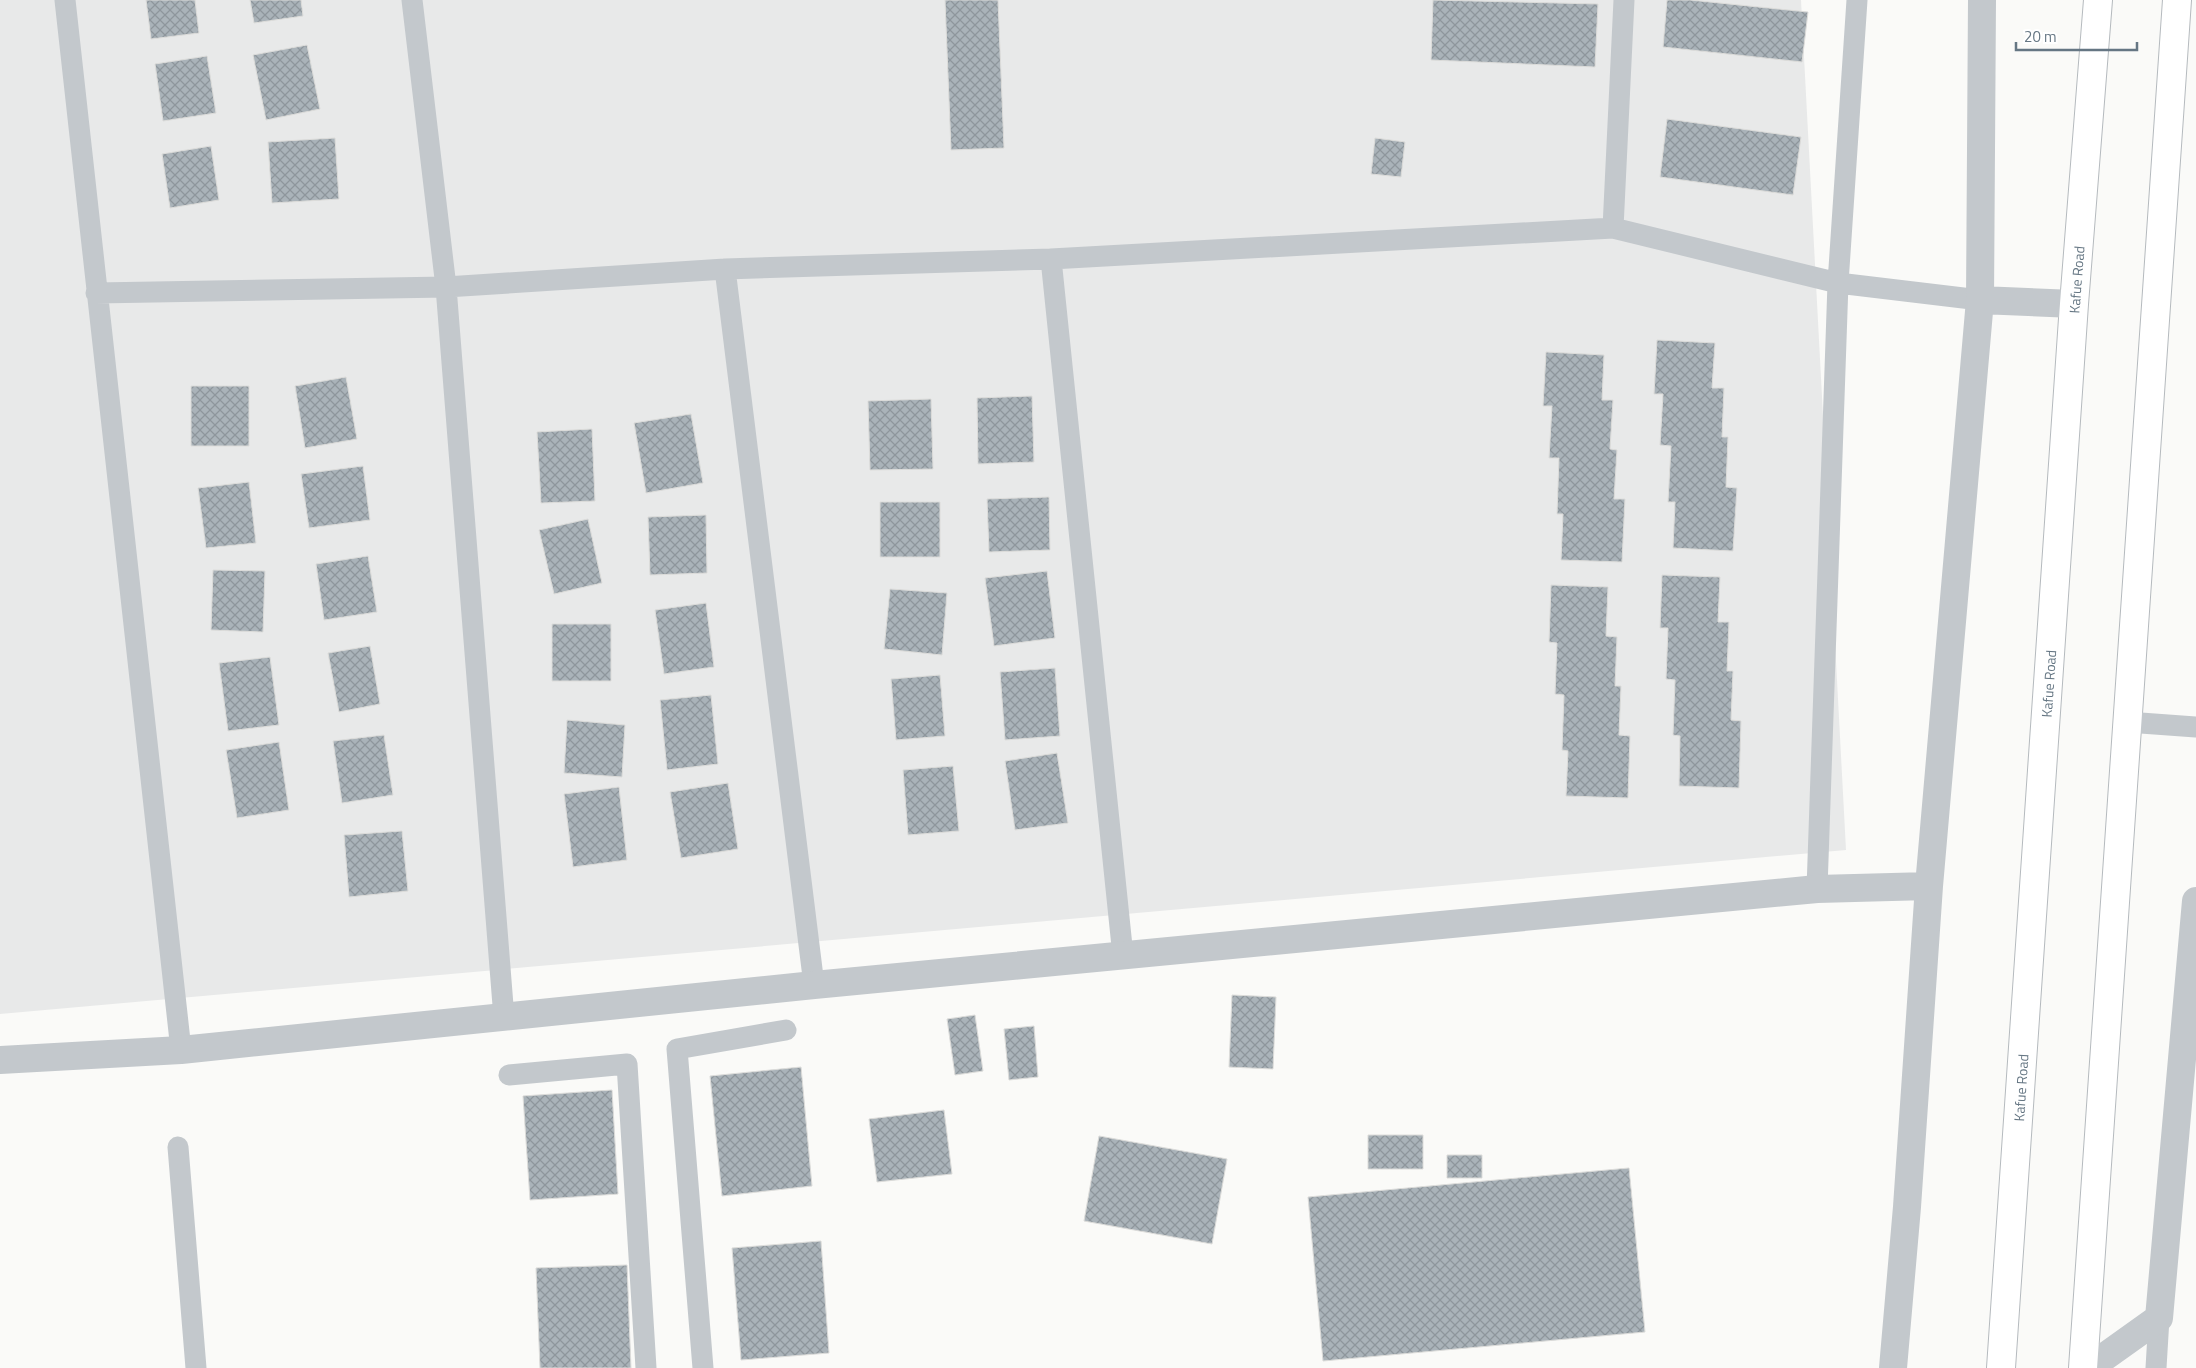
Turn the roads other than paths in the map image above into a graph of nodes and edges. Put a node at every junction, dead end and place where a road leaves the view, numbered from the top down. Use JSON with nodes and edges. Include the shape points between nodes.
{"nodes":[{"id":1,"x":65,"y":0,"type":"edge"},
{"id":2,"x":412,"y":0,"type":"edge"},
{"id":3,"x":1624,"y":0,"type":"edge"},
{"id":4,"x":1857,"y":0,"type":"edge"},
{"id":5,"x":1982,"y":0,"type":"edge"},
{"id":6,"x":2098,"y":0,"type":"edge"},
{"id":7,"x":2177,"y":0,"type":"edge"},
{"id":8,"x":1613,"y":228,"type":"junction"},
{"id":9,"x":1051,"y":258,"type":"junction"},
{"id":10,"x":725,"y":269,"type":"junction"},
{"id":11,"x":1838,"y":283,"type":"junction"},
{"id":12,"x":446,"y":287,"type":"junction"},
{"id":13,"x":96,"y":293,"type":"junction"},
{"id":14,"x":1980,"y":300,"type":"junction"},
{"id":15,"x":2074,"y":304,"type":"junction"},
{"id":16,"x":2127,"y":722,"type":"junction"},
{"id":17,"x":2196,"y":727,"type":"edge"},
{"id":18,"x":1929,"y":886,"type":"junction"},
{"id":19,"x":1818,"y":889,"type":"junction"},
{"id":20,"x":2196,"y":901,"type":"edge"},
{"id":21,"x":1123,"y":956,"type":"junction"},
{"id":22,"x":814,"y":985,"type":"junction"},
{"id":23,"x":504,"y":1018,"type":"junction"},
{"id":24,"x":786,"y":1030,"type":"dead end"},
{"id":25,"x":181,"y":1050,"type":"junction"},
{"id":26,"x":0,"y":1060,"type":"edge"},
{"id":27,"x":509,"y":1075,"type":"dead end"},
{"id":28,"x":178,"y":1147,"type":"dead end"},
{"id":29,"x":2159,"y":1318,"type":"junction"},
{"id":30,"x":196,"y":1368,"type":"edge"},
{"id":31,"x":646,"y":1368,"type":"edge"},
{"id":32,"x":703,"y":1368,"type":"edge"},
{"id":33,"x":1893,"y":1368,"type":"edge"},
{"id":34,"x":2000,"y":1368,"type":"edge"},
{"id":35,"x":2082,"y":1368,"type":"edge"},
{"id":36,"x":2089,"y":1368,"type":"edge"},
{"id":37,"x":2156,"y":1368,"type":"edge"}],
"edges":[{"from":1,"to":13,"type":"lane"},
{"from":2,"to":12,"type":"lane"},
{"from":3,"to":8,"type":"lane"},
{"from":4,"to":11,"type":"lane"},
{"from":5,"to":14,"type":"street"},
{"from":6,"to":15,"type":"main road","name":"Kafue Road"},
{"from":7,"to":16,"type":"main road"},
{"from":8,"to":9,"type":"lane"},
{"from":8,"to":11,"type":"lane"},
{"from":9,"to":10,"type":"lane"},
{"from":9,"to":21,"type":"lane"},
{"from":10,"to":12,"type":"lane"},
{"from":10,"to":22,"type":"lane"},
{"from":11,"to":14,"type":"lane"},
{"from":11,"to":19,"type":"lane"},
{"from":12,"to":13,"type":"lane"},
{"from":12,"to":23,"type":"lane"},
{"from":13,"to":25,"type":"lane"},
{"from":14,"to":15,"type":"street"},
{"from":14,"to":18,"type":"street"},
{"from":15,"to":34,"type":"main road","name":"Kafue Road"},
{"from":16,"to":17,"type":"lane"},
{"from":16,"to":35,"type":"main road"},
{"from":18,"to":19,"type":"street"},
{"from":18,"to":33,"type":"street","via":[[1908,1207]]},
{"from":19,"to":21,"type":"street"},
{"from":20,"to":29,"type":"street"},
{"from":21,"to":22,"type":"street"},
{"from":22,"to":23,"type":"street"},
{"from":23,"to":25,"type":"street"},
{"from":24,"to":32,"type":"lane","via":[[677,1049]]},
{"from":25,"to":26,"type":"street"},
{"from":27,"to":31,"type":"lane","via":[[627,1064]]},
{"from":28,"to":30,"type":"lane"},
{"from":29,"to":36,"type":"street"},
{"from":29,"to":37,"type":"lane"}]}
